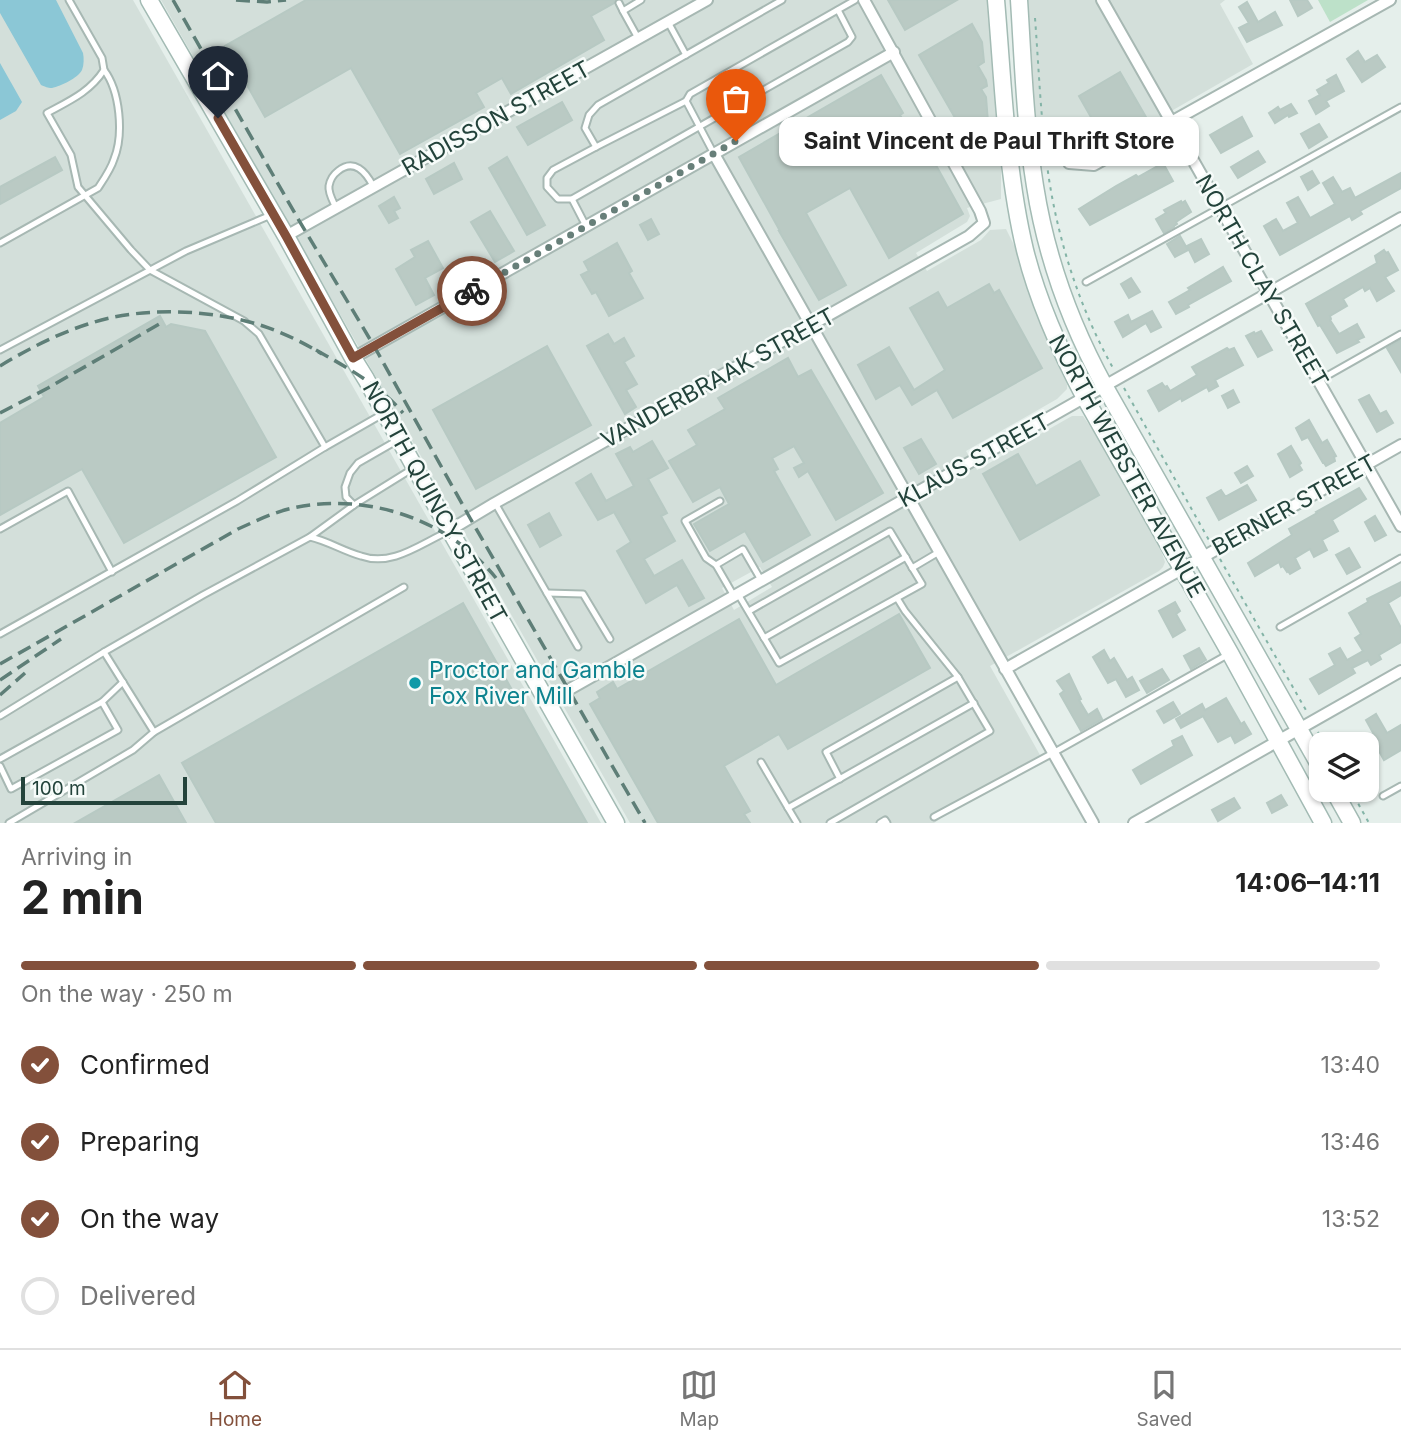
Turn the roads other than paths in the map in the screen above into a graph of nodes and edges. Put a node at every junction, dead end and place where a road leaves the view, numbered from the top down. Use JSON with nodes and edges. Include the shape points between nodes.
{"nodes":[{"id":1,"x":69,"y":0,"type":"edge"},
{"id":2,"x":149,"y":0,"type":"edge"},
{"id":3,"x":641,"y":0,"type":"edge"},
{"id":4,"x":707,"y":0,"type":"edge"},
{"id":5,"x":782,"y":0,"type":"edge"},
{"id":6,"x":855,"y":0,"type":"edge"},
{"id":7,"x":864,"y":0,"type":"edge"},
{"id":8,"x":996,"y":0,"type":"edge"},
{"id":9,"x":1019,"y":0,"type":"edge"},
{"id":10,"x":1102,"y":0,"type":"edge"},
{"id":11,"x":1390,"y":0,"type":"edge"},
{"id":12,"x":619,"y":3,"type":"dead end"},
{"id":13,"x":838,"y":10,"type":"junction"},
{"id":14,"x":623,"y":11,"type":"junction"},
{"id":15,"x":668,"y":22,"type":"junction"},
{"id":16,"x":638,"y":38,"type":"junction"},
{"id":17,"x":894,"y":52,"type":"junction"},
{"id":18,"x":686,"y":55,"type":"junction"},
{"id":19,"x":104,"y":70,"type":"junction"},
{"id":20,"x":686,"y":101,"type":"junction"},
{"id":21,"x":1401,"y":107,"type":"edge"},
{"id":22,"x":1171,"y":121,"type":"junction"},
{"id":23,"x":699,"y":126,"type":"junction"},
{"id":24,"x":596,"y":146,"type":"junction"},
{"id":25,"x":713,"y":154,"type":"junction"},
{"id":26,"x":1069,"y":163,"type":"dead end"},
{"id":27,"x":373,"y":187,"type":"junction"},
{"id":28,"x":85,"y":196,"type":"junction"},
{"id":29,"x":572,"y":199,"type":"junction"},
{"id":30,"x":336,"y":208,"type":"junction"},
{"id":31,"x":1220,"y":208,"type":"junction"},
{"id":32,"x":274,"y":214,"type":"junction"},
{"id":33,"x":1401,"y":218,"type":"edge"},
{"id":34,"x":586,"y":226,"type":"junction"},
{"id":35,"x":286,"y":236,"type":"junction"},
{"id":36,"x":0,"y":243,"type":"edge"},
{"id":37,"x":150,"y":270,"type":"junction"},
{"id":38,"x":1086,"y":282,"type":"dead end"},
{"id":39,"x":1269,"y":293,"type":"junction"},
{"id":40,"x":811,"y":326,"type":"junction"},
{"id":41,"x":1401,"y":334,"type":"edge"},
{"id":42,"x":0,"y":350,"type":"edge"},
{"id":43,"x":353,"y":358,"type":"junction"},
{"id":44,"x":1318,"y":381,"type":"junction"},
{"id":45,"x":1112,"y":383,"type":"junction"},
{"id":46,"x":1085,"y":398,"type":"junction"},
{"id":47,"x":384,"y":413,"type":"junction"},
{"id":48,"x":399,"y":440,"type":"junction"},
{"id":49,"x":1401,"y":445,"type":"edge"},
{"id":50,"x":325,"y":447,"type":"junction"},
{"id":51,"x":1366,"y":464,"type":"junction"},
{"id":52,"x":415,"y":467,"type":"junction"},
{"id":53,"x":908,"y":497,"type":"junction"},
{"id":54,"x":720,"y":501,"type":"dead end"},
{"id":55,"x":495,"y":503,"type":"junction"},
{"id":56,"x":354,"y":505,"type":"junction"},
{"id":57,"x":1401,"y":526,"type":"edge"},
{"id":58,"x":0,"y":529,"type":"edge"},
{"id":59,"x":450,"y":530,"type":"junction"},
{"id":60,"x":310,"y":537,"type":"junction"},
{"id":61,"x":939,"y":552,"type":"junction"},
{"id":62,"x":1208,"y":553,"type":"junction"},
{"id":63,"x":905,"y":557,"type":"junction"},
{"id":64,"x":1401,"y":558,"type":"edge"},
{"id":65,"x":716,"y":565,"type":"junction"},
{"id":66,"x":912,"y":568,"type":"junction"},
{"id":67,"x":1181,"y":568,"type":"junction"},
{"id":68,"x":112,"y":572,"type":"junction"},
{"id":69,"x":761,"y":581,"type":"junction"},
{"id":70,"x":404,"y":587,"type":"dead end"},
{"id":71,"x":547,"y":593,"type":"junction"},
{"id":72,"x":736,"y":595,"type":"junction"},
{"id":73,"x":897,"y":598,"type":"junction"},
{"id":74,"x":748,"y":611,"type":"junction"},
{"id":75,"x":0,"y":624,"type":"edge"},
{"id":76,"x":1280,"y":627,"type":"dead end"},
{"id":77,"x":2,"y":633,"type":"edge"},
{"id":78,"x":764,"y":638,"type":"junction"},
{"id":79,"x":610,"y":639,"type":"dead end"},
{"id":80,"x":578,"y":647,"type":"dead end"},
{"id":81,"x":104,"y":652,"type":"junction"},
{"id":82,"x":1230,"y":653,"type":"junction"},
{"id":83,"x":1006,"y":669,"type":"junction"},
{"id":84,"x":1401,"y":671,"type":"edge"},
{"id":85,"x":958,"y":677,"type":"junction"},
{"id":86,"x":123,"y":682,"type":"junction"},
{"id":87,"x":102,"y":702,"type":"junction"},
{"id":88,"x":547,"y":702,"type":"junction"},
{"id":89,"x":974,"y":704,"type":"junction"},
{"id":90,"x":0,"y":716,"type":"edge"},
{"id":91,"x":1305,"y":725,"type":"junction"},
{"id":92,"x":154,"y":732,"type":"junction"},
{"id":93,"x":1309,"y":736,"type":"edge"},
{"id":94,"x":1277,"y":740,"type":"junction"},
{"id":95,"x":1053,"y":753,"type":"junction"},
{"id":96,"x":0,"y":759,"type":"edge"},
{"id":97,"x":761,"y":762,"type":"dead end"},
{"id":98,"x":0,"y":766,"type":"edge"},
{"id":99,"x":840,"y":779,"type":"junction"},
{"id":100,"x":1401,"y":786,"type":"edge"},
{"id":101,"x":1383,"y":796,"type":"dead end"},
{"id":102,"x":1340,"y":802,"type":"edge"},
{"id":103,"x":788,"y":808,"type":"junction"},
{"id":104,"x":934,"y":817,"type":"dead end"},
{"id":105,"x":9,"y":823,"type":"edge"},
{"id":106,"x":616,"y":823,"type":"edge"},
{"id":107,"x":797,"y":823,"type":"edge"},
{"id":108,"x":830,"y":823,"type":"edge"},
{"id":109,"x":880,"y":823,"type":"edge"},
{"id":110,"x":887,"y":823,"type":"edge"},
{"id":111,"x":1093,"y":823,"type":"edge"},
{"id":112,"x":1134,"y":823,"type":"edge"},
{"id":113,"x":1323,"y":823,"type":"edge"},
{"id":114,"x":1352,"y":823,"type":"edge"}],
"edges":[{"from":1,"to":19,"type":"lane","via":[[102,58]]},
{"from":2,"to":32,"type":"main road","name":"NORTH QUINCY STREET"},
{"from":3,"to":14,"type":"lane"},
{"from":4,"to":15,"type":"street","name":"RADISSON STREET"},
{"from":5,"to":18,"type":"lane"},
{"from":6,"to":13,"type":"lane"},
{"from":7,"to":17,"type":"street"},
{"from":8,"to":46,"type":"main road","name":"NORTH WEBSTER AVENUE","via":[[1021,234],[1035,286]]},
{"from":9,"to":45,"type":"main road","name":"NORTH WEBSTER AVENUE","via":[[1039,207],[1053,262],[1086,352]]},
{"from":10,"to":22,"type":"street","name":"NORTH CLAY STREET"},
{"from":11,"to":22,"type":"street"},
{"from":12,"to":14,"type":"lane"},
{"from":13,"to":20,"type":"lane","via":[[690,94]]},
{"from":13,"to":23,"type":"lane","via":[[852,37],[848,42]]},
{"from":14,"to":16,"type":"lane"},
{"from":15,"to":16,"type":"street","name":"RADISSON STREET"},
{"from":15,"to":18,"type":"lane"},
{"from":16,"to":27,"type":"street","name":"RADISSON STREET"},
{"from":17,"to":25,"type":"street"},
{"from":17,"to":40,"type":"street","name":"VANDERBRAAK STREET","via":[[984,223]]},
{"from":18,"to":24,"type":"lane","via":[[598,105],[585,128]]},
{"from":19,"to":28,"type":"lane","via":[[119,113],[118,141],[106,176]]},
{"from":19,"to":28,"type":"lane","via":[[84,93],[47,113],[71,155],[78,187]]},
{"from":20,"to":23,"type":"lane"},
{"from":20,"to":24,"type":"lane"},
{"from":21,"to":31,"type":"lane"},
{"from":22,"to":26,"type":"street","via":[[1094,165]]},
{"from":22,"to":31,"type":"street","name":"NORTH CLAY STREET"},
{"from":23,"to":25,"type":"lane"},
{"from":23,"to":29,"type":"lane"},
{"from":24,"to":29,"type":"lane","via":[[547,178],[547,187],[558,199]]},
{"from":25,"to":34,"type":"street"},
{"from":25,"to":40,"type":"street"},
{"from":27,"to":30,"type":"street","name":"RADISSON STREET"},
{"from":27,"to":30,"type":"lane","via":[[364,171],[346,166],[329,185]]},
{"from":28,"to":36,"type":"lane"},
{"from":28,"to":37,"type":"lane"},
{"from":29,"to":34,"type":"lane"},
{"from":30,"to":35,"type":"street","name":"RADISSON STREET"},
{"from":31,"to":38,"type":"lane"},
{"from":31,"to":39,"type":"street","name":"NORTH CLAY STREET"},
{"from":32,"to":35,"type":"main road","name":"NORTH QUINCY STREET"},
{"from":32,"to":37,"type":"lane"},
{"from":33,"to":39,"type":"street","name":"KLAUS STREET"},
{"from":34,"to":43,"type":"street"},
{"from":35,"to":43,"type":"main road","name":"NORTH QUINCY STREET"},
{"from":37,"to":42,"type":"lane"},
{"from":37,"to":50,"type":"lane","via":[[244,321],[259,334]]},
{"from":39,"to":44,"type":"street","name":"NORTH CLAY STREET"},
{"from":39,"to":45,"type":"street","name":"KLAUS STREET"},
{"from":40,"to":53,"type":"street"},
{"from":40,"to":55,"type":"street","name":"VANDERBRAAK STREET"},
{"from":41,"to":44,"type":"lane"},
{"from":43,"to":47,"type":"main road","name":"NORTH QUINCY STREET"},
{"from":44,"to":51,"type":"street","name":"NORTH CLAY STREET"},
{"from":45,"to":46,"type":"street","name":"KLAUS STREET"},
{"from":45,"to":62,"type":"main road","name":"NORTH WEBSTER AVENUE"},
{"from":46,"to":53,"type":"street","name":"KLAUS STREET"},
{"from":46,"to":67,"type":"main road","name":"NORTH WEBSTER AVENUE"},
{"from":47,"to":48,"type":"main road","name":"NORTH QUINCY STREET"},
{"from":47,"to":50,"type":"lane"},
{"from":48,"to":52,"type":"main road","name":"NORTH QUINCY STREET"},
{"from":48,"to":56,"type":"lane","via":[[358,463],[350,473],[346,497]]},
{"from":49,"to":51,"type":"street","name":"BERNER STREET"},
{"from":50,"to":68,"type":"lane"},
{"from":51,"to":57,"type":"street","name":"NORTH CLAY STREET"},
{"from":51,"to":62,"type":"street","name":"BERNER STREET"},
{"from":52,"to":56,"type":"lane"},
{"from":52,"to":59,"type":"main road","name":"NORTH QUINCY STREET"},
{"from":53,"to":61,"type":"street"},
{"from":53,"to":69,"type":"street","name":"KLAUS STREET"},
{"from":54,"to":65,"type":"lane","via":[[685,521],[706,558]]},
{"from":55,"to":59,"type":"street","name":"VANDERBRAAK STREET"},
{"from":55,"to":71,"type":"lane"},
{"from":56,"to":60,"type":"lane"},
{"from":58,"to":68,"type":"lane","via":[[68,492]]},
{"from":59,"to":60,"type":"lane","via":[[384,559],[360,556]]},
{"from":59,"to":88,"type":"main road","name":"NORTH QUINCY STREET"},
{"from":60,"to":81,"type":"lane"},
{"from":61,"to":66,"type":"lane"},
{"from":61,"to":83,"type":"street"},
{"from":62,"to":67,"type":"street","name":"BERNER STREET"},
{"from":62,"to":91,"type":"main road","name":"NORTH WEBSTER AVENUE"},
{"from":63,"to":66,"type":"lane"},
{"from":63,"to":74,"type":"lane","via":[[890,531]]},
{"from":63,"to":78,"type":"lane"},
{"from":64,"to":76,"type":"lane"},
{"from":65,"to":69,"type":"lane","via":[[743,549]]},
{"from":65,"to":72,"type":"lane"},
{"from":66,"to":73,"type":"lane","via":[[922,584]]},
{"from":67,"to":82,"type":"main road","name":"NORTH WEBSTER AVENUE"},
{"from":67,"to":83,"type":"street","name":"BERNER STREET"},
{"from":68,"to":77,"type":"lane"},
{"from":69,"to":72,"type":"street","name":"KLAUS STREET"},
{"from":70,"to":92,"type":"lane"},
{"from":71,"to":79,"type":"lane","via":[[583,594]]},
{"from":71,"to":80,"type":"lane"},
{"from":72,"to":74,"type":"lane"},
{"from":72,"to":88,"type":"street","name":"KLAUS STREET"},
{"from":73,"to":78,"type":"lane","via":[[779,663]]},
{"from":73,"to":85,"type":"lane"},
{"from":74,"to":78,"type":"lane"},
{"from":75,"to":77,"type":"lane"},
{"from":81,"to":86,"type":"lane"},
{"from":81,"to":90,"type":"lane"},
{"from":82,"to":94,"type":"main road","name":"NORTH WEBSTER AVENUE"},
{"from":82,"to":95,"type":"lane"},
{"from":83,"to":95,"type":"street"},
{"from":84,"to":91,"type":"street"},
{"from":85,"to":89,"type":"lane"},
{"from":85,"to":99,"type":"lane","via":[[826,752]]},
{"from":86,"to":87,"type":"lane"},
{"from":86,"to":92,"type":"lane"},
{"from":87,"to":96,"type":"lane"},
{"from":87,"to":98,"type":"lane","via":[[117,730],[11,789]]},
{"from":88,"to":106,"type":"main road","name":"NORTH QUINCY STREET"},
{"from":89,"to":99,"type":"lane"},
{"from":89,"to":108,"type":"lane","via":[[990,731]]},
{"from":91,"to":93,"type":"main road","name":"NORTH WEBSTER AVENUE"},
{"from":91,"to":94,"type":"street"},
{"from":92,"to":105,"type":"lane","via":[[133,750]]},
{"from":94,"to":112,"type":"street"},
{"from":94,"to":113,"type":"main road","name":"NORTH WEBSTER AVENUE"},
{"from":95,"to":104,"type":"lane"},
{"from":95,"to":111,"type":"street"},
{"from":97,"to":103,"type":"lane"},
{"from":99,"to":103,"type":"lane"},
{"from":100,"to":101,"type":"lane"},
{"from":102,"to":114,"type":"main road"},
{"from":103,"to":107,"type":"lane"},
{"from":109,"to":110,"type":"lane"}]}
